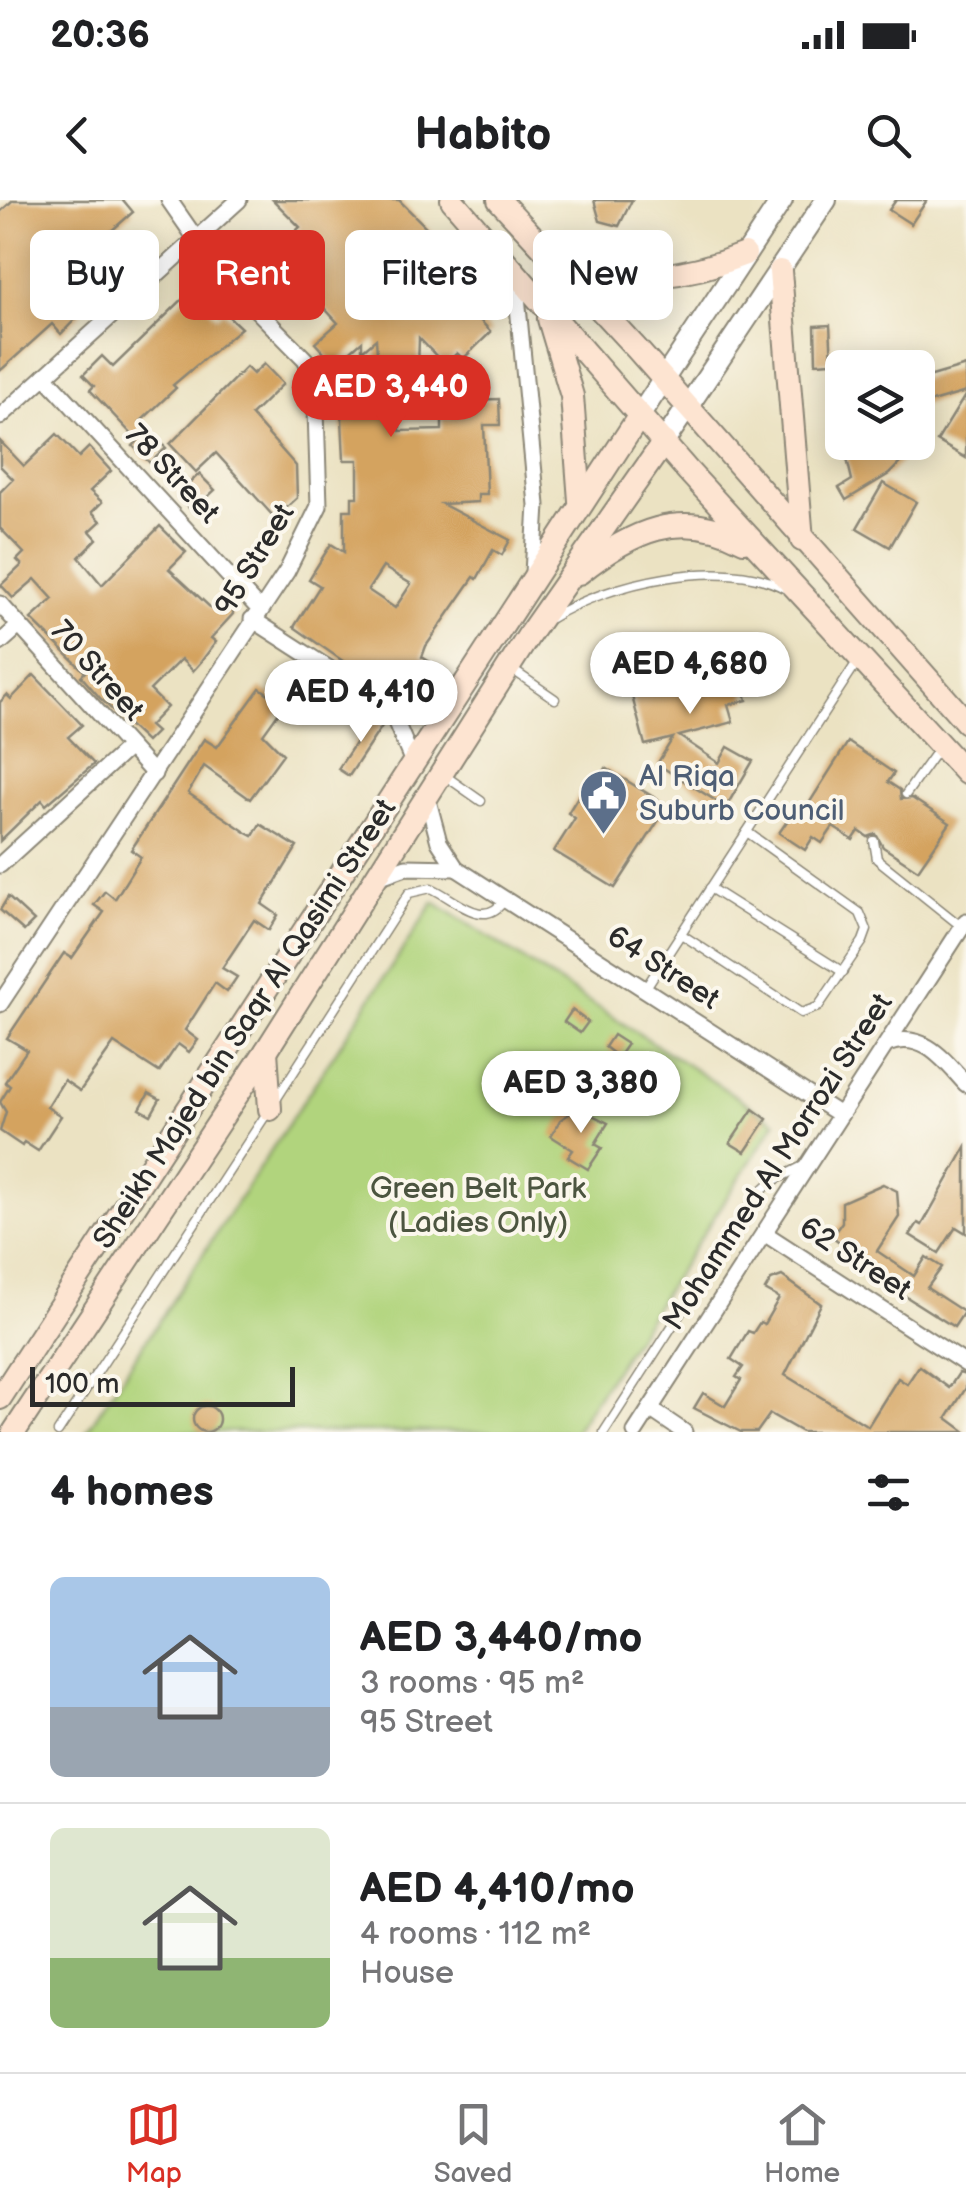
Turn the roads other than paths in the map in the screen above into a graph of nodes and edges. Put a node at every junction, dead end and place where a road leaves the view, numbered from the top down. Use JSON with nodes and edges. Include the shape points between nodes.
{"nodes":[{"id":1,"x":169,"y":200,"type":"edge"},
{"id":2,"x":239,"y":200,"type":"edge"},
{"id":3,"x":452,"y":200,"type":"edge"},
{"id":4,"x":498,"y":200,"type":"edge"},
{"id":5,"x":782,"y":200,"type":"edge"},
{"id":6,"x":826,"y":200,"type":"edge"},
{"id":7,"x":192,"y":230,"type":"edge"},
{"id":8,"x":207,"y":230,"type":"edge"},
{"id":9,"x":533,"y":239,"type":"edge"},
{"id":10,"x":745,"y":254,"type":"junction"},
{"id":11,"x":179,"y":255,"type":"edge"},
{"id":12,"x":514,"y":266,"type":"junction"},
{"id":13,"x":780,"y":271,"type":"junction"},
{"id":14,"x":673,"y":277,"type":"edge"},
{"id":15,"x":533,"y":289,"type":"edge"},
{"id":16,"x":267,"y":320,"type":"edge"},
{"id":17,"x":550,"y":320,"type":"edge"},
{"id":18,"x":559,"y":320,"type":"edge"},
{"id":19,"x":608,"y":320,"type":"edge"},
{"id":20,"x":45,"y":376,"type":"junction"},
{"id":21,"x":664,"y":380,"type":"junction"},
{"id":22,"x":689,"y":408,"type":"junction"},
{"id":23,"x":640,"y":414,"type":"junction"},
{"id":24,"x":0,"y":416,"type":"edge"},
{"id":25,"x":664,"y":442,"type":"junction"},
{"id":26,"x":580,"y":501,"type":"junction"},
{"id":27,"x":802,"y":540,"type":"junction"},
{"id":28,"x":760,"y":549,"type":"junction"},
{"id":29,"x":533,"y":573,"type":"junction"},
{"id":30,"x":564,"y":584,"type":"junction"},
{"id":31,"x":809,"y":602,"type":"junction"},
{"id":32,"x":0,"y":604,"type":"edge"},
{"id":33,"x":255,"y":614,"type":"junction"},
{"id":34,"x":20,"y":626,"type":"junction"},
{"id":35,"x":531,"y":632,"type":"junction"},
{"id":36,"x":0,"y":643,"type":"edge"},
{"id":37,"x":860,"y":658,"type":"junction"},
{"id":38,"x":508,"y":667,"type":"junction"},
{"id":39,"x":555,"y":699,"type":"dead end"},
{"id":40,"x":390,"y":708,"type":"junction"},
{"id":41,"x":444,"y":711,"type":"junction"},
{"id":42,"x":966,"y":722,"type":"edge"},
{"id":43,"x":129,"y":746,"type":"junction"},
{"id":44,"x":941,"y":746,"type":"junction"},
{"id":45,"x":412,"y":760,"type":"junction"},
{"id":46,"x":966,"y":773,"type":"edge"},
{"id":47,"x":154,"y":774,"type":"junction"},
{"id":48,"x":442,"y":774,"type":"junction"},
{"id":49,"x":906,"y":794,"type":"dead end"},
{"id":50,"x":427,"y":797,"type":"junction"},
{"id":51,"x":481,"y":802,"type":"dead end"},
{"id":52,"x":747,"y":832,"type":"junction"},
{"id":53,"x":874,"y":841,"type":"dead end"},
{"id":54,"x":0,"y":865,"type":"edge"},
{"id":55,"x":456,"y":868,"type":"junction"},
{"id":56,"x":375,"y":879,"type":"junction"},
{"id":57,"x":710,"y":888,"type":"junction"},
{"id":58,"x":505,"y":899,"type":"junction"},
{"id":59,"x":964,"y":924,"type":"edge"},
{"id":60,"x":681,"y":934,"type":"junction"},
{"id":61,"x":843,"y":972,"type":"junction"},
{"id":62,"x":644,"y":989,"type":"junction"},
{"id":63,"x":0,"y":1004,"type":"edge"},
{"id":64,"x":887,"y":1044,"type":"junction"},
{"id":65,"x":266,"y":1050,"type":"junction"},
{"id":66,"x":966,"y":1084,"type":"edge"},
{"id":67,"x":270,"y":1109,"type":"junction"},
{"id":68,"x":840,"y":1116,"type":"junction"},
{"id":69,"x":810,"y":1162,"type":"junction"},
{"id":70,"x":764,"y":1233,"type":"junction"},
{"id":71,"x":966,"y":1364,"type":"edge"},
{"id":72,"x":21,"y":1366,"type":"junction"},
{"id":73,"x":0,"y":1398,"type":"edge"},
{"id":74,"x":650,"y":1410,"type":"junction"},
{"id":75,"x":17,"y":1429,"type":"edge"},
{"id":76,"x":58,"y":1432,"type":"edge"},
{"id":77,"x":604,"y":1432,"type":"edge"},
{"id":78,"x":635,"y":1432,"type":"edge"},
{"id":79,"x":684,"y":1432,"type":"edge"}],
"edges":[{"from":1,"to":7,"type":"street","name":"95 Street"},
{"from":2,"to":8,"type":"street"},
{"from":3,"to":12,"type":"main road"},
{"from":4,"to":9,"type":"main road"},
{"from":5,"to":10,"type":"street","name":"Sheikh Majed bin Saqr Al Qasimi Street"},
{"from":6,"to":13,"type":"street","name":"Sheikh Majed bin Saqr Al Qasimi Street"},
{"from":10,"to":14,"type":"main road"},
{"from":10,"to":21,"type":"street","name":"Sheikh Majed bin Saqr Al Qasimi Street"},
{"from":11,"to":20,"type":"street"},
{"from":12,"to":15,"type":"main road"},
{"from":12,"to":29,"type":"street","via":[[537,505]]},
{"from":13,"to":22,"type":"street","name":"Sheikh Majed bin Saqr Al Qasimi Street"},
{"from":13,"to":27,"type":"main road"},
{"from":16,"to":33,"type":"street","name":"95 Street","via":[[305,359],[317,389],[317,515],[294,562]]},
{"from":17,"to":26,"type":"main road","via":[[572,396]]},
{"from":18,"to":23,"type":"main road"},
{"from":19,"to":21,"type":"main road"},
{"from":20,"to":24,"type":"street"},
{"from":20,"to":33,"type":"street","name":"78 Street"},
{"from":21,"to":22,"type":"main road"},
{"from":21,"to":23,"type":"street","name":"Sheikh Majed bin Saqr Al Qasimi Street"},
{"from":22,"to":25,"type":"street","name":"Sheikh Majed bin Saqr Al Qasimi Street"},
{"from":22,"to":27,"type":"main road"},
{"from":23,"to":25,"type":"main road"},
{"from":23,"to":26,"type":"main road","name":"Sheikh Majed bin Saqr Al Qasimi Street"},
{"from":25,"to":28,"type":"main road"},
{"from":25,"to":30,"type":"main road","name":"Sheikh Majed bin Saqr Al Qasimi Street"},
{"from":26,"to":29,"type":"main road","name":"Sheikh Majed bin Saqr Al Qasimi Street"},
{"from":27,"to":42,"type":"main road"},
{"from":28,"to":30,"type":"main road","via":[[708,526],[653,527],[619,542]]},
{"from":28,"to":31,"type":"main road"},
{"from":29,"to":41,"type":"main road","name":"Sheikh Majed bin Saqr Al Qasimi Street"},
{"from":30,"to":35,"type":"main road","name":"Sheikh Majed bin Saqr Al Qasimi Street"},
{"from":31,"to":35,"type":"lane","via":[[757,577],[642,581],[596,594]]},
{"from":31,"to":37,"type":"main road"},
{"from":32,"to":34,"type":"street","name":"70 Street"},
{"from":33,"to":40,"type":"street","name":"78 Street"},
{"from":33,"to":47,"type":"street","name":"95 Street"},
{"from":34,"to":36,"type":"street"},
{"from":34,"to":43,"type":"street","name":"70 Street"},
{"from":35,"to":38,"type":"main road","name":"Sheikh Majed bin Saqr Al Qasimi Street"},
{"from":37,"to":44,"type":"main road"},
{"from":37,"to":52,"type":"lane"},
{"from":38,"to":39,"type":"lane"},
{"from":38,"to":48,"type":"main road","name":"Sheikh Majed bin Saqr Al Qasimi Street"},
{"from":40,"to":41,"type":"street","via":[[416,715]]},
{"from":40,"to":45,"type":"street"},
{"from":41,"to":45,"type":"main road","name":"Sheikh Majed bin Saqr Al Qasimi Street"},
{"from":43,"to":47,"type":"street","name":"70 Street"},
{"from":43,"to":54,"type":"street"},
{"from":44,"to":46,"type":"main road"},
{"from":44,"to":49,"type":"lane"},
{"from":45,"to":72,"type":"main road","name":"Sheikh Majed bin Saqr Al Qasimi Street"},
{"from":47,"to":63,"type":"street","name":"95 Street"},
{"from":48,"to":50,"type":"main road","name":"Sheikh Majed bin Saqr Al Qasimi Street"},
{"from":48,"to":51,"type":"lane"},
{"from":50,"to":55,"type":"street","via":[[439,842]]},
{"from":50,"to":56,"type":"main road","name":"Sheikh Majed bin Saqr Al Qasimi Street"},
{"from":52,"to":57,"type":"lane"},
{"from":52,"to":61,"type":"lane","via":[[864,918],[866,936]]},
{"from":53,"to":59,"type":"lane","via":[[877,859]]},
{"from":55,"to":56,"type":"street","via":[[406,867]]},
{"from":55,"to":58,"type":"street","name":"64 Street"},
{"from":56,"to":65,"type":"main road","name":"Sheikh Majed bin Saqr Al Qasimi Street"},
{"from":57,"to":60,"type":"lane"},
{"from":57,"to":61,"type":"lane"},
{"from":58,"to":62,"type":"street","name":"64 Street"},
{"from":58,"to":67,"type":"lane","via":[[492,912],[478,914],[431,888],[409,893]]},
{"from":59,"to":64,"type":"street","name":"Mohammed Al Morrozi Street"},
{"from":60,"to":61,"type":"lane","via":[[801,1014],[818,1007]]},
{"from":60,"to":62,"type":"lane"},
{"from":62,"to":68,"type":"street","name":"64 Street"},
{"from":64,"to":66,"type":"street","via":[[927,1045]]},
{"from":64,"to":68,"type":"street","name":"Mohammed Al Morrozi Street"},
{"from":65,"to":67,"type":"main road"},
{"from":65,"to":75,"type":"main road","name":"Sheikh Majed bin Saqr Al Qasimi Street"},
{"from":67,"to":76,"type":"lane"},
{"from":68,"to":69,"type":"street","name":"Mohammed Al Morrozi Street"},
{"from":69,"to":70,"type":"street","name":"Mohammed Al Morrozi Street"},
{"from":69,"to":77,"type":"lane","via":[[756,1196]]},
{"from":70,"to":71,"type":"street","name":"62 Street"},
{"from":70,"to":74,"type":"street","name":"Mohammed Al Morrozi Street"},
{"from":72,"to":73,"type":"main road","name":"Sheikh Majed bin Saqr Al Qasimi Street"},
{"from":72,"to":75,"type":"main road","via":[[32,1364],[37,1373],[19,1405]]},
{"from":74,"to":78,"type":"street","name":"Mohammed Al Morrozi Street"},
{"from":74,"to":79,"type":"street"}]}
